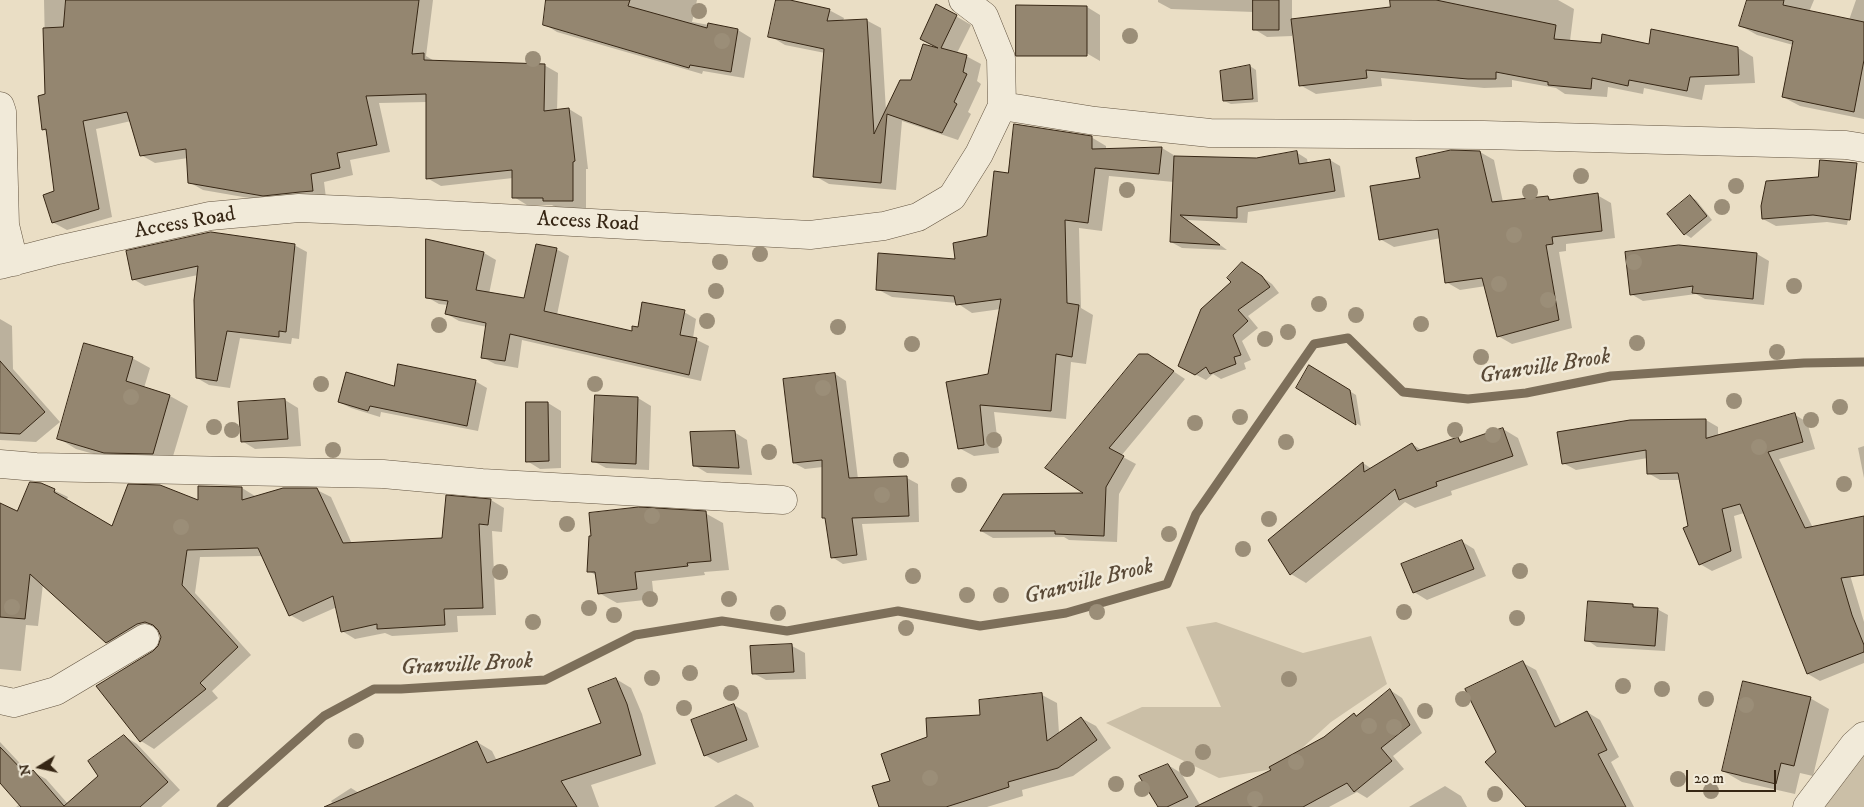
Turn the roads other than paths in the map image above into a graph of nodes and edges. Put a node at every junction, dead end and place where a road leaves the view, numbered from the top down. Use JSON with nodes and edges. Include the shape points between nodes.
{"nodes":[{"id":1,"x":963,"y":0,"type":"edge"},
{"id":2,"x":0,"y":106,"type":"edge"},
{"id":3,"x":1002,"y":106,"type":"junction"},
{"id":4,"x":1864,"y":148,"type":"edge"},
{"id":5,"x":7,"y":264,"type":"edge"},
{"id":6,"x":0,"y":464,"type":"edge"},
{"id":7,"x":782,"y":500,"type":"dead end"},
{"id":8,"x":144,"y":638,"type":"dead end"},
{"id":9,"x":0,"y":700,"type":"edge"},
{"id":10,"x":1864,"y":736,"type":"edge"},
{"id":11,"x":1807,"y":807,"type":"edge"}],
"edges":[{"from":1,"to":3,"type":"street","name":"Access Road","via":[[984,16],[1001,58]]},
{"from":2,"to":5,"type":"street"},
{"from":3,"to":4,"type":"street","via":[[1095,122],[1210,133],[1484,135]]},
{"from":3,"to":5,"type":"street","name":"Access Road","via":[[979,154],[952,197],[918,217],[884,226],[810,235],[299,208],[210,216]]},
{"from":6,"to":7,"type":"street","via":[[383,474],[482,483]]},
{"from":8,"to":9,"type":"street","via":[[56,691],[14,703]]},
{"from":10,"to":11,"type":"street"}]}
